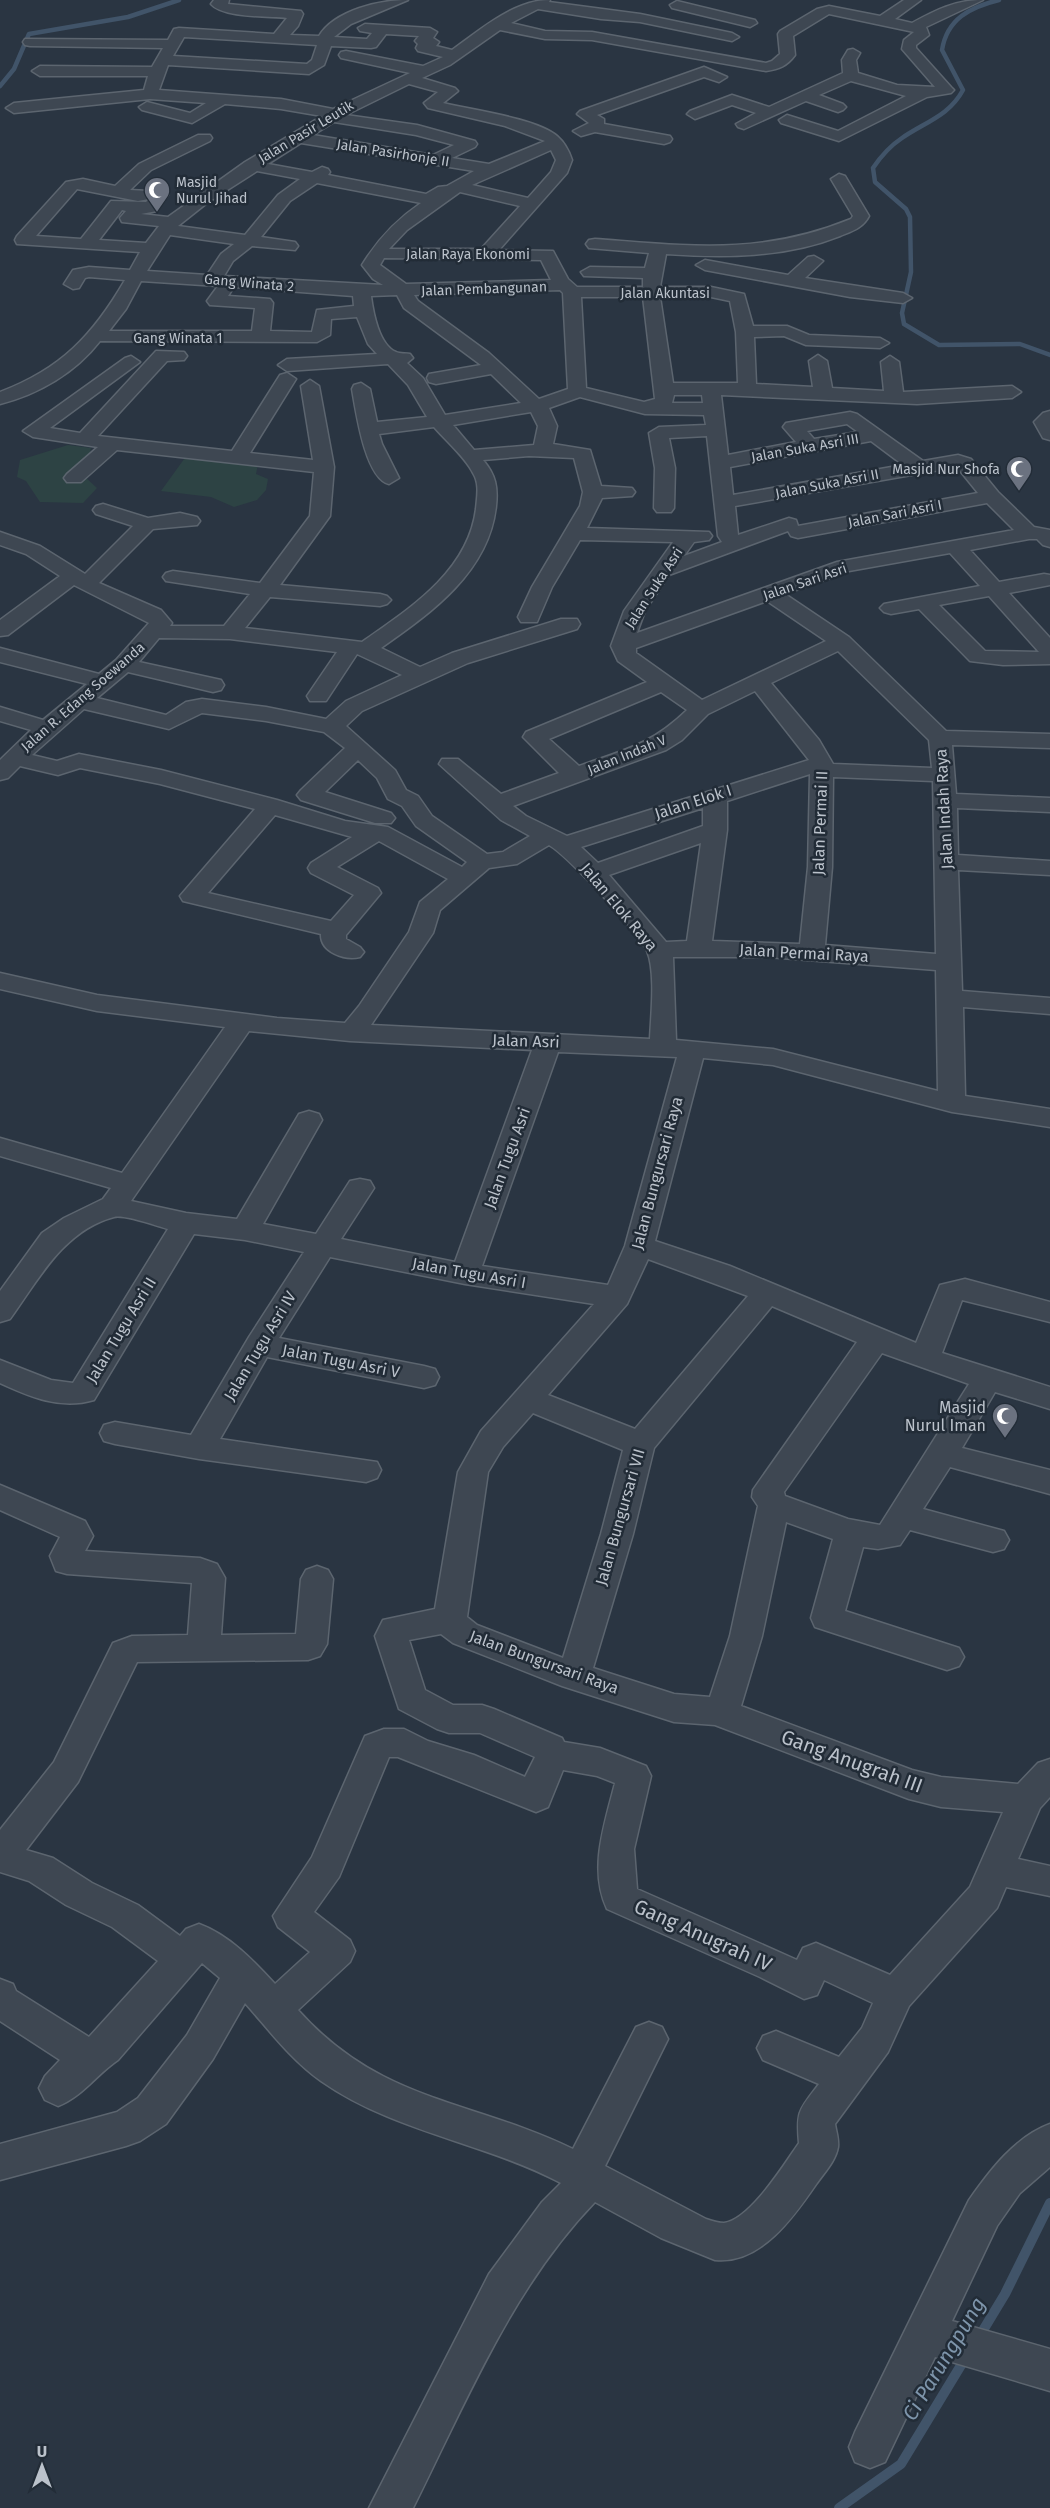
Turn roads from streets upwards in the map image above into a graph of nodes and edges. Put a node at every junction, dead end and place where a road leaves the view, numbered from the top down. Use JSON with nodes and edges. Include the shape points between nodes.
{"nodes":[{"id":1,"x":222,"y":0,"type":"edge"},
{"id":2,"x":401,"y":0,"type":"edge"},
{"id":3,"x":914,"y":0,"type":"edge"},
{"id":4,"x":976,"y":0,"type":"edge"},
{"id":5,"x":537,"y":1,"type":"edge"},
{"id":6,"x":681,"y":2,"type":"edge"},
{"id":7,"x":640,"y":18,"type":"junction"},
{"id":8,"x":881,"y":20,"type":"junction"},
{"id":9,"x":750,"y":23,"type":"dead end"},
{"id":10,"x":497,"y":25,"type":"junction"},
{"id":11,"x":339,"y":26,"type":"junction"},
{"id":12,"x":915,"y":27,"type":"junction"},
{"id":13,"x":382,"y":29,"type":"junction"},
{"id":14,"x":402,"y":30,"type":"junction"},
{"id":15,"x":860,"y":31,"type":"dead end"},
{"id":16,"x":732,"y":37,"type":"dead end"},
{"id":17,"x":278,"y":38,"type":"junction"},
{"id":18,"x":30,"y":42,"type":"dead end"},
{"id":19,"x":172,"y":44,"type":"junction"},
{"id":20,"x":324,"y":48,"type":"junction"},
{"id":21,"x":398,"y":51,"type":"dead end"},
{"id":22,"x":456,"y":55,"type":"junction"},
{"id":23,"x":161,"y":66,"type":"junction"},
{"id":24,"x":719,"y":68,"type":"junction"},
{"id":25,"x":39,"y":71,"type":"dead end"},
{"id":26,"x":424,"y":71,"type":"junction"},
{"id":27,"x":851,"y":75,"type":"junction"},
{"id":28,"x":408,"y":79,"type":"junction"},
{"id":29,"x":886,"y":87,"type":"junction"},
{"id":30,"x":925,"y":92,"type":"junction"},
{"id":31,"x":150,"y":94,"type":"junction"},
{"id":32,"x":806,"y":96,"type":"junction"},
{"id":33,"x":107,"y":97,"type":"junction"},
{"id":34,"x":225,"y":98,"type":"junction"},
{"id":35,"x":838,"y":107,"type":"dead end"},
{"id":36,"x":14,"y":108,"type":"dead end"},
{"id":37,"x":770,"y":112,"type":"junction"},
{"id":38,"x":695,"y":114,"type":"dead end"},
{"id":39,"x":332,"y":115,"type":"junction"},
{"id":40,"x":787,"y":120,"type":"dead end"},
{"id":41,"x":744,"y":124,"type":"dead end"},
{"id":42,"x":594,"y":127,"type":"junction"},
{"id":43,"x":295,"y":137,"type":"junction"},
{"id":44,"x":664,"y":139,"type":"dead end"},
{"id":45,"x":554,"y":142,"type":"junction"},
{"id":46,"x":469,"y":144,"type":"junction"},
{"id":47,"x":437,"y":159,"type":"junction"},
{"id":48,"x":514,"y":160,"type":"junction"},
{"id":49,"x":251,"y":165,"type":"junction"},
{"id":50,"x":332,"y":166,"type":"dead end"},
{"id":51,"x":184,"y":167,"type":"dead end"},
{"id":52,"x":491,"y":169,"type":"junction"},
{"id":53,"x":396,"y":172,"type":"dead end"},
{"id":54,"x":471,"y":173,"type":"dead end"},
{"id":55,"x":164,"y":178,"type":"dead end"},
{"id":56,"x":314,"y":178,"type":"junction"},
{"id":57,"x":839,"y":179,"type":"dead end"},
{"id":58,"x":457,"y":187,"type":"junction"},
{"id":59,"x":371,"y":189,"type":"junction"},
{"id":60,"x":114,"y":191,"type":"junction"},
{"id":61,"x":141,"y":200,"type":"junction"},
{"id":62,"x":353,"y":201,"type":"dead end"},
{"id":63,"x":96,"y":203,"type":"dead end"},
{"id":64,"x":530,"y":203,"type":"junction"},
{"id":65,"x":168,"y":226,"type":"junction"},
{"id":66,"x":250,"y":239,"type":"junction"},
{"id":67,"x":95,"y":240,"type":"junction"},
{"id":68,"x":595,"y":244,"type":"dead end"},
{"id":69,"x":150,"y":248,"type":"junction"},
{"id":70,"x":487,"y":253,"type":"junction"},
{"id":71,"x":235,"y":254,"type":"junction"},
{"id":72,"x":389,"y":254,"type":"dead end"},
{"id":73,"x":654,"y":261,"type":"junction"},
{"id":74,"x":814,"y":261,"type":"dead end"},
{"id":75,"x":590,"y":272,"type":"dead end"},
{"id":76,"x":137,"y":276,"type":"junction"},
{"id":77,"x":222,"y":280,"type":"junction"},
{"id":78,"x":791,"y":282,"type":"junction"},
{"id":79,"x":73,"y":284,"type":"dead end"},
{"id":80,"x":567,"y":288,"type":"junction"},
{"id":81,"x":361,"y":291,"type":"junction"},
{"id":82,"x":404,"y":291,"type":"junction"},
{"id":83,"x":651,"y":294,"type":"junction"},
{"id":84,"x":903,"y":298,"type":"dead end"},
{"id":85,"x":364,"y":311,"type":"junction"},
{"id":86,"x":210,"y":319,"type":"dead end"},
{"id":87,"x":745,"y":332,"type":"junction"},
{"id":88,"x":96,"y":336,"type":"junction"},
{"id":89,"x":195,"y":338,"type":"junction"},
{"id":90,"x":260,"y":338,"type":"junction"},
{"id":91,"x":880,"y":343,"type":"dead end"},
{"id":92,"x":80,"y":354,"type":"junction"},
{"id":93,"x":401,"y":358,"type":"junction"},
{"id":94,"x":818,"y":361,"type":"dead end"},
{"id":95,"x":890,"y":362,"type":"dead end"},
{"id":96,"x":496,"y":368,"type":"junction"},
{"id":97,"x":968,"y":373,"type":"dead end"},
{"id":98,"x":436,"y":378,"type":"dead end"},
{"id":99,"x":310,"y":386,"type":"dead end"},
{"id":100,"x":711,"y":388,"type":"junction"},
{"id":101,"x":361,"y":389,"type":"dead end"},
{"id":102,"x":664,"y":389,"type":"junction"},
{"id":103,"x":747,"y":389,"type":"junction"},
{"id":104,"x":577,"y":391,"type":"junction"},
{"id":105,"x":823,"y":392,"type":"junction"},
{"id":106,"x":1012,"y":393,"type":"dead end"},
{"id":107,"x":979,"y":394,"type":"junction"},
{"id":108,"x":894,"y":395,"type":"junction"},
{"id":109,"x":0,"y":398,"type":"edge"},
{"id":110,"x":537,"y":407,"type":"junction"},
{"id":111,"x":645,"y":408,"type":"junction"},
{"id":112,"x":712,"y":409,"type":"junction"},
{"id":113,"x":1050,"y":417,"type":"edge"},
{"id":114,"x":439,"y":421,"type":"junction"},
{"id":115,"x":369,"y":429,"type":"junction"},
{"id":116,"x":715,"y":430,"type":"junction"},
{"id":117,"x":1050,"y":434,"type":"edge"},
{"id":118,"x":84,"y":440,"type":"junction"},
{"id":119,"x":113,"y":444,"type":"junction"},
{"id":120,"x":544,"y":451,"type":"junction"},
{"id":121,"x":472,"y":456,"type":"junction"},
{"id":122,"x":237,"y":459,"type":"junction"},
{"id":123,"x":718,"y":463,"type":"junction"},
{"id":124,"x":324,"y":467,"type":"junction"},
{"id":125,"x":918,"y":467,"type":"junction"},
{"id":126,"x":74,"y":478,"type":"dead end"},
{"id":127,"x":389,"y":478,"type":"dead end"},
{"id":128,"x":593,"y":492,"type":"junction"},
{"id":129,"x":624,"y":492,"type":"dead end"},
{"id":130,"x":991,"y":496,"type":"junction"},
{"id":131,"x":758,"y":497,"type":"junction"},
{"id":132,"x":725,"y":502,"type":"junction"},
{"id":133,"x":664,"y":508,"type":"dead end"},
{"id":134,"x":103,"y":510,"type":"dead end"},
{"id":135,"x":190,"y":521,"type":"dead end"},
{"id":136,"x":1050,"y":522,"type":"edge"},
{"id":137,"x":147,"y":524,"type":"junction"},
{"id":138,"x":794,"y":528,"type":"junction"},
{"id":139,"x":1029,"y":531,"type":"junction"},
{"id":140,"x":575,"y":534,"type":"junction"},
{"id":141,"x":688,"y":536,"type":"junction"},
{"id":142,"x":0,"y":538,"type":"edge"},
{"id":143,"x":732,"y":540,"type":"junction"},
{"id":144,"x":1050,"y":541,"type":"edge"},
{"id":145,"x":957,"y":548,"type":"junction"},
{"id":146,"x":844,"y":566,"type":"junction"},
{"id":147,"x":664,"y":570,"type":"junction"},
{"id":148,"x":173,"y":577,"type":"dead end"},
{"id":149,"x":80,"y":580,"type":"junction"},
{"id":150,"x":1044,"y":580,"type":"dead end"},
{"id":151,"x":996,"y":588,"type":"junction"},
{"id":152,"x":266,"y":590,"type":"junction"},
{"id":153,"x":771,"y":594,"type":"junction"},
{"id":154,"x":380,"y":600,"type":"dead end"},
{"id":155,"x":924,"y":602,"type":"junction"},
{"id":156,"x":891,"y":608,"type":"dead end"},
{"id":157,"x":529,"y":617,"type":"dead end"},
{"id":158,"x":570,"y":624,"type":"dead end"},
{"id":159,"x":0,"y":630,"type":"edge"},
{"id":160,"x":156,"y":632,"type":"junction"},
{"id":161,"x":230,"y":633,"type":"junction"},
{"id":162,"x":841,"y":642,"type":"junction"},
{"id":163,"x":622,"y":646,"type":"junction"},
{"id":164,"x":358,"y":649,"type":"junction"},
{"id":165,"x":0,"y":655,"type":"edge"},
{"id":166,"x":1045,"y":656,"type":"edge"},
{"id":167,"x":124,"y":664,"type":"junction"},
{"id":168,"x":421,"y":676,"type":"junction"},
{"id":169,"x":1050,"y":676,"type":"edge"},
{"id":170,"x":757,"y":680,"type":"junction"},
{"id":171,"x":103,"y":682,"type":"junction"},
{"id":172,"x":663,"y":683,"type":"junction"},
{"id":173,"x":213,"y":685,"type":"dead end"},
{"id":174,"x":318,"y":696,"type":"dead end"},
{"id":175,"x":83,"y":701,"type":"junction"},
{"id":176,"x":700,"y":709,"type":"junction"},
{"id":177,"x":0,"y":714,"type":"edge"},
{"id":178,"x":331,"y":727,"type":"junction"},
{"id":179,"x":47,"y":729,"type":"junction"},
{"id":180,"x":940,"y":738,"type":"junction"},
{"id":181,"x":1050,"y":741,"type":"edge"},
{"id":182,"x":359,"y":747,"type":"junction"},
{"id":183,"x":450,"y":764,"type":"dead end"},
{"id":184,"x":7,"y":766,"type":"edge"},
{"id":185,"x":822,"y":767,"type":"junction"},
{"id":186,"x":944,"y":775,"type":"junction"},
{"id":187,"x":576,"y":776,"type":"junction"},
{"id":188,"x":715,"y":795,"type":"junction"},
{"id":189,"x":944,"y":800,"type":"junction"},
{"id":190,"x":499,"y":803,"type":"junction"},
{"id":191,"x":269,"y":805,"type":"dead end"},
{"id":192,"x":1050,"y":805,"type":"edge"},
{"id":193,"x":715,"y":830,"type":"junction"},
{"id":194,"x":372,"y":835,"type":"junction"},
{"id":195,"x":556,"y":840,"type":"junction"},
{"id":196,"x":450,"y":841,"type":"junction"},
{"id":197,"x":946,"y":862,"type":"junction"},
{"id":198,"x":1050,"y":868,"type":"edge"},
{"id":199,"x":472,"y":870,"type":"junction"},
{"id":200,"x":593,"y":873,"type":"junction"},
{"id":201,"x":334,"y":931,"type":"junction"},
{"id":202,"x":699,"y":948,"type":"junction"},
{"id":203,"x":659,"y":950,"type":"junction"},
{"id":204,"x":812,"y":951,"type":"junction"},
{"id":205,"x":351,"y":952,"type":"dead end"},
{"id":206,"x":949,"y":963,"type":"junction"},
{"id":207,"x":0,"y":981,"type":"edge"},
{"id":208,"x":951,"y":998,"type":"junction"},
{"id":209,"x":1050,"y":1006,"type":"edge"},
{"id":210,"x":241,"y":1022,"type":"junction"},
{"id":211,"x":350,"y":1033,"type":"junction"},
{"id":212,"x":548,"y":1042,"type":"junction"},
{"id":213,"x":662,"y":1047,"type":"junction"},
{"id":214,"x":692,"y":1049,"type":"junction"},
{"id":215,"x":952,"y":1102,"type":"junction"},
{"id":216,"x":1050,"y":1118,"type":"edge"},
{"id":217,"x":309,"y":1120,"type":"dead end"},
{"id":218,"x":0,"y":1147,"type":"edge"},
{"id":219,"x":360,"y":1188,"type":"dead end"},
{"id":220,"x":120,"y":1195,"type":"junction"},
{"id":221,"x":186,"y":1223,"type":"junction"},
{"id":222,"x":245,"y":1230,"type":"junction"},
{"id":223,"x":322,"y":1245,"type":"junction"},
{"id":224,"x":639,"y":1246,"type":"junction"},
{"id":225,"x":465,"y":1274,"type":"junction"},
{"id":226,"x":767,"y":1292,"type":"junction"},
{"id":227,"x":616,"y":1297,"type":"junction"},
{"id":228,"x":0,"y":1312,"type":"edge"},
{"id":229,"x":1050,"y":1312,"type":"edge"},
{"id":230,"x":875,"y":1340,"type":"junction"},
{"id":231,"x":259,"y":1345,"type":"junction"},
{"id":232,"x":925,"y":1359,"type":"junction"},
{"id":233,"x":0,"y":1371,"type":"edge"},
{"id":234,"x":424,"y":1377,"type":"dead end"},
{"id":235,"x":987,"y":1380,"type":"junction"},
{"id":236,"x":1050,"y":1398,"type":"edge"},
{"id":237,"x":528,"y":1399,"type":"junction"},
{"id":238,"x":115,"y":1433,"type":"dead end"},
{"id":239,"x":640,"y":1444,"type":"junction"},
{"id":240,"x":199,"y":1448,"type":"junction"},
{"id":241,"x":943,"y":1454,"type":"junction"},
{"id":242,"x":366,"y":1470,"type":"dead end"},
{"id":243,"x":1050,"y":1482,"type":"edge"},
{"id":244,"x":0,"y":1497,"type":"edge"},
{"id":245,"x":774,"y":1504,"type":"junction"},
{"id":246,"x":902,"y":1516,"type":"junction"},
{"id":247,"x":851,"y":1532,"type":"junction"},
{"id":248,"x":993,"y":1540,"type":"dead end"},
{"id":249,"x":316,"y":1579,"type":"dead end"},
{"id":250,"x":450,"y":1619,"type":"junction"},
{"id":251,"x":203,"y":1648,"type":"junction"},
{"id":252,"x":947,"y":1657,"type":"dead end"},
{"id":253,"x":574,"y":1676,"type":"junction"},
{"id":254,"x":717,"y":1711,"type":"junction"},
{"id":255,"x":554,"y":1754,"type":"junction"},
{"id":256,"x":1050,"y":1773,"type":"edge"},
{"id":257,"x":1026,"y":1799,"type":"junction"},
{"id":258,"x":0,"y":1857,"type":"edge"},
{"id":259,"x":996,"y":1869,"type":"junction"},
{"id":260,"x":1050,"y":1881,"type":"edge"},
{"id":261,"x":182,"y":1958,"type":"junction"},
{"id":262,"x":242,"y":1974,"type":"junction"},
{"id":263,"x":895,"y":1995,"type":"junction"},
{"id":264,"x":0,"y":1996,"type":"edge"},
{"id":265,"x":272,"y":2010,"type":"junction"},
{"id":266,"x":649,"y":2039,"type":"dead end"},
{"id":267,"x":776,"y":2048,"type":"dead end"},
{"id":268,"x":89,"y":2058,"type":"junction"},
{"id":269,"x":846,"y":2078,"type":"junction"},
{"id":270,"x":58,"y":2088,"type":"dead end"},
{"id":271,"x":1050,"y":2142,"type":"edge"},
{"id":272,"x":0,"y":2162,"type":"edge"},
{"id":273,"x":586,"y":2176,"type":"junction"},
{"id":274,"x":936,"y":2338,"type":"junction"},
{"id":275,"x":1050,"y":2370,"type":"edge"},
{"id":276,"x":870,"y":2447,"type":"dead end"},
{"id":277,"x":390,"y":2508,"type":"edge"}],
"edges":[{"from":1,"to":17,"type":"street","via":[[218,4],[225,8],[296,14],[291,26]]},
{"from":2,"to":11,"type":"street"},
{"from":3,"to":8,"type":"street"},
{"from":4,"to":12,"type":"street","via":[[950,8]]},
{"from":5,"to":7,"type":"street","via":[[601,15]]},
{"from":5,"to":10,"type":"street","name":"Jalan Pasir Leutik"},
{"from":6,"to":7,"type":"street"},
{"from":6,"to":9,"type":"street"},
{"from":7,"to":16,"type":"street"},
{"from":8,"to":12,"type":"street"},
{"from":8,"to":15,"type":"street"},
{"from":8,"to":24,"type":"street","via":[[838,11],[822,12],[785,34],[788,55],[777,65]]},
{"from":10,"to":22,"type":"street","name":"Jalan Pasir Leutik"},
{"from":10,"to":24,"type":"street","via":[[545,35],[592,36]]},
{"from":11,"to":13,"type":"street"},
{"from":11,"to":20,"type":"street","via":[[329,31]]},
{"from":12,"to":30,"type":"street","via":[[923,33],[909,43],[909,49],[946,89]]},
{"from":13,"to":14,"type":"street"},
{"from":13,"to":20,"type":"street","via":[[373,44]]},
{"from":14,"to":21,"type":"street"},
{"from":14,"to":22,"type":"street","via":[[430,32],[422,41],[432,42],[423,48]]},
{"from":17,"to":19,"type":"street","via":[[180,32]]},
{"from":17,"to":20,"type":"street"},
{"from":18,"to":19,"type":"street"},
{"from":19,"to":23,"type":"street"},
{"from":20,"to":23,"type":"street","via":[[314,68],[309,69]]},
{"from":20,"to":26,"type":"street"},
{"from":22,"to":26,"type":"street","name":"Jalan Pasir Leutik"},
{"from":23,"to":25,"type":"street"},
{"from":23,"to":31,"type":"street"},
{"from":24,"to":42,"type":"street","via":[[585,114],[598,122]]},
{"from":26,"to":28,"type":"street","name":"Jalan Pasir Leutik"},
{"from":27,"to":29,"type":"street"},
{"from":27,"to":29,"type":"street","via":[[849,46]]},
{"from":27,"to":32,"type":"street"},
{"from":28,"to":39,"type":"street","name":"Jalan Pasir Leutik"},
{"from":28,"to":45,"type":"street","via":[[450,91],[433,105],[529,130]]},
{"from":29,"to":30,"type":"street"},
{"from":30,"to":40,"type":"street","via":[[839,136]]},
{"from":31,"to":33,"type":"street"},
{"from":31,"to":34,"type":"street"},
{"from":32,"to":35,"type":"street"},
{"from":32,"to":37,"type":"street"},
{"from":33,"to":34,"type":"street","via":[[192,118]]},
{"from":33,"to":36,"type":"street"},
{"from":34,"to":39,"type":"street"},
{"from":37,"to":38,"type":"street","via":[[732,100]]},
{"from":37,"to":41,"type":"street"},
{"from":39,"to":43,"type":"street","name":"Jalan Pasir Leutik"},
{"from":39,"to":46,"type":"street"},
{"from":42,"to":44,"type":"street"},
{"from":42,"to":45,"type":"street"},
{"from":43,"to":47,"type":"street","name":"Jalan Pasirhonje II"},
{"from":43,"to":49,"type":"street","name":"Jalan Pasir Leutik"},
{"from":45,"to":48,"type":"street"},
{"from":45,"to":64,"type":"street","via":[[562,154],[563,167]]},
{"from":46,"to":47,"type":"street"},
{"from":46,"to":48,"type":"street"},
{"from":47,"to":52,"type":"street","name":"Jalan Pasirhonje II"},
{"from":48,"to":52,"type":"street"},
{"from":49,"to":56,"type":"street"},
{"from":49,"to":65,"type":"street","name":"Jalan Pasir Leutik"},
{"from":50,"to":56,"type":"street"},
{"from":51,"to":60,"type":"street","via":[[207,141],[145,167]]},
{"from":52,"to":58,"type":"street"},
{"from":53,"to":59,"type":"street"},
{"from":54,"to":59,"type":"street","via":[[430,199]]},
{"from":55,"to":61,"type":"street"},
{"from":56,"to":59,"type":"street"},
{"from":56,"to":66,"type":"street","via":[[284,198]]},
{"from":57,"to":73,"type":"street","via":[[861,216],[858,222],[837,232],[772,250]]},
{"from":58,"to":64,"type":"street"},
{"from":58,"to":82,"type":"street","via":[[392,232],[375,256],[373,270]]},
{"from":59,"to":62,"type":"street"},
{"from":60,"to":61,"type":"street"},
{"from":60,"to":63,"type":"street"},
{"from":60,"to":67,"type":"street","via":[[72,185],[23,240]]},
{"from":61,"to":65,"type":"street","via":[[128,218]]},
{"from":61,"to":67,"type":"street","via":[[117,205]]},
{"from":64,"to":70,"type":"street"},
{"from":65,"to":66,"type":"street"},
{"from":65,"to":69,"type":"street","name":"Jalan Pasir Leutik"},
{"from":66,"to":71,"type":"street"},
{"from":66,"to":71,"type":"street","via":[[283,246],[265,258]]},
{"from":67,"to":69,"type":"street"},
{"from":68,"to":73,"type":"street"},
{"from":69,"to":76,"type":"street","name":"Jalan Pasir Leutik"},
{"from":70,"to":72,"type":"street","name":"Jalan Raya Ekonomi"},
{"from":70,"to":80,"type":"street","name":"Jalan Raya Ekonomi","via":[[547,255]]},
{"from":71,"to":77,"type":"street","via":[[227,258]]},
{"from":73,"to":75,"type":"street"},
{"from":73,"to":78,"type":"street","via":[[706,265]]},
{"from":73,"to":83,"type":"street"},
{"from":74,"to":78,"type":"street"},
{"from":76,"to":77,"type":"street","name":"Gang Winata 2"},
{"from":76,"to":79,"type":"street","name":"Gang Winata 2","via":[[87,272],[79,274]]},
{"from":76,"to":88,"type":"street","name":"Jalan Pasir Leutik"},
{"from":77,"to":81,"type":"street","name":"Gang Winata 2"},
{"from":77,"to":90,"type":"street","via":[[216,302],[264,303]]},
{"from":78,"to":84,"type":"street"},
{"from":80,"to":82,"type":"street","name":"Jalan Pembangunan"},
{"from":80,"to":83,"type":"street","name":"Jalan Akuntasi"},
{"from":80,"to":104,"type":"street","name":"Jalan Raya Ekonomi"},
{"from":81,"to":82,"type":"street","name":"Gang Winata 2"},
{"from":81,"to":85,"type":"street"},
{"from":82,"to":96,"type":"street","via":[[410,304]]},
{"from":83,"to":87,"type":"street","name":"Jalan Akuntasi","via":[[729,294],[738,298]]},
{"from":83,"to":102,"type":"street"},
{"from":85,"to":90,"type":"street","name":"Gang Winata 1","via":[[324,314],[321,335],[317,337]]},
{"from":85,"to":93,"type":"street","via":[[377,344]]},
{"from":86,"to":89,"type":"street"},
{"from":87,"to":91,"type":"street","via":[[787,332],[806,340]]},
{"from":87,"to":103,"type":"street","name":"Jalan Akuntasi"},
{"from":88,"to":89,"type":"street","name":"Gang Winata 1"},
{"from":88,"to":92,"type":"street","name":"Jalan Pasir Leutik"},
{"from":89,"to":90,"type":"street","name":"Gang Winata 1"},
{"from":89,"to":118,"type":"street","via":[[185,360],[162,355]]},
{"from":92,"to":109,"type":"street","name":"Jalan Pasir Leutik","via":[[38,384]]},
{"from":92,"to":118,"type":"street","via":[[131,362],[33,431]]},
{"from":93,"to":114,"type":"street"},
{"from":93,"to":122,"type":"street","via":[[287,372]]},
{"from":94,"to":105,"type":"street"},
{"from":95,"to":108,"type":"street"},
{"from":96,"to":98,"type":"street"},
{"from":96,"to":110,"type":"street"},
{"from":97,"to":107,"type":"street"},
{"from":99,"to":124,"type":"street"},
{"from":100,"to":102,"type":"street"},
{"from":100,"to":103,"type":"street"},
{"from":100,"to":112,"type":"street"},
{"from":101,"to":115,"type":"street"},
{"from":102,"to":111,"type":"street","via":[[662,403]]},
{"from":103,"to":105,"type":"street"},
{"from":104,"to":110,"type":"street","via":[[572,397]]},
{"from":104,"to":111,"type":"street"},
{"from":105,"to":108,"type":"street"},
{"from":106,"to":107,"type":"street"},
{"from":107,"to":108,"type":"street","via":[[917,398]]},
{"from":110,"to":114,"type":"street"},
{"from":110,"to":120,"type":"street","via":[[549,423]]},
{"from":111,"to":112,"type":"street"},
{"from":112,"to":116,"type":"street"},
{"from":113,"to":117,"type":"street","via":[[1044,422]]},
{"from":114,"to":115,"type":"street"},
{"from":114,"to":121,"type":"street"},
{"from":115,"to":127,"type":"street"},
{"from":116,"to":123,"type":"street"},
{"from":116,"to":133,"type":"street","via":[[659,434],[665,468]]},
{"from":118,"to":119,"type":"street"},
{"from":119,"to":122,"type":"street"},
{"from":119,"to":126,"type":"street"},
{"from":120,"to":121,"type":"street"},
{"from":120,"to":128,"type":"street","via":[[573,450],[583,454]]},
{"from":121,"to":164,"type":"street","via":[[483,472],[488,490],[478,541],[455,576],[435,597]]},
{"from":122,"to":124,"type":"street"},
{"from":123,"to":125,"type":"street","name":"Jalan Suka Asri III","via":[[875,435]]},
{"from":123,"to":132,"type":"street"},
{"from":124,"to":152,"type":"street","via":[[320,516]]},
{"from":125,"to":130,"type":"street","name":"Jalan Suka Asri II","via":[[951,461],[964,463]]},
{"from":125,"to":131,"type":"street","name":"Jalan Suka Asri II"},
{"from":128,"to":129,"type":"street"},
{"from":128,"to":140,"type":"street"},
{"from":130,"to":138,"type":"street","name":"Jalan Sari Asri I"},
{"from":130,"to":139,"type":"street"},
{"from":131,"to":132,"type":"street","name":"Jalan Suka Asri II"},
{"from":131,"to":138,"type":"street"},
{"from":132,"to":143,"type":"street"},
{"from":134,"to":137,"type":"street"},
{"from":135,"to":137,"type":"street"},
{"from":136,"to":139,"type":"street","name":"Jalan Sari Asri"},
{"from":137,"to":149,"type":"street"},
{"from":138,"to":143,"type":"street","name":"Jalan Sari Asri I"},
{"from":138,"to":146,"type":"street"},
{"from":139,"to":144,"type":"street","via":[[1042,533]]},
{"from":139,"to":145,"type":"street","name":"Jalan Sari Asri"},
{"from":140,"to":141,"type":"street"},
{"from":140,"to":157,"type":"street","via":[[542,586]]},
{"from":141,"to":143,"type":"street"},
{"from":141,"to":147,"type":"street","name":"Jalan Suka Asri"},
{"from":142,"to":149,"type":"street","name":"Jalan R. Edang Soewanda","via":[[33,550]]},
{"from":143,"to":147,"type":"street","name":"Jalan Sari Asri I"},
{"from":145,"to":146,"type":"street","name":"Jalan Sari Asri"},
{"from":145,"to":151,"type":"street"},
{"from":146,"to":153,"type":"street","name":"Jalan Sari Asri"},
{"from":147,"to":163,"type":"street","name":"Jalan Suka Asri","via":[[633,615]]},
{"from":148,"to":152,"type":"street"},
{"from":149,"to":159,"type":"street"},
{"from":149,"to":160,"type":"street","name":"Jalan R. Edang Soewanda","via":[[160,619]]},
{"from":150,"to":151,"type":"street"},
{"from":151,"to":155,"type":"street"},
{"from":151,"to":166,"type":"street"},
{"from":152,"to":154,"type":"street"},
{"from":152,"to":161,"type":"street"},
{"from":153,"to":162,"type":"street","name":"Jalan Indah Raya"},
{"from":153,"to":163,"type":"street","name":"Jalan Sari Asri"},
{"from":155,"to":156,"type":"street"},
{"from":155,"to":166,"type":"street","via":[[975,655]]},
{"from":158,"to":168,"type":"street","via":[[460,658]]},
{"from":160,"to":161,"type":"street"},
{"from":160,"to":167,"type":"street","name":"Jalan R. Edang Soewanda"},
{"from":161,"to":164,"type":"street"},
{"from":162,"to":170,"type":"street","name":"Jalan Indah V"},
{"from":162,"to":180,"type":"street","name":"Jalan Indah Raya"},
{"from":163,"to":172,"type":"street","name":"Jalan Suka Asri","via":[[626,656]]},
{"from":164,"to":168,"type":"street"},
{"from":164,"to":174,"type":"street"},
{"from":165,"to":171,"type":"street"},
{"from":166,"to":169,"type":"street"},
{"from":167,"to":171,"type":"street","name":"Jalan R. Edang Soewanda"},
{"from":167,"to":173,"type":"street"},
{"from":168,"to":178,"type":"street","via":[[359,703]]},
{"from":170,"to":176,"type":"street","name":"Jalan Indah V"},
{"from":170,"to":185,"type":"street","name":"Jalan Permai II","via":[[811,745]]},
{"from":171,"to":175,"type":"street","name":"Jalan R. Edang Soewanda"},
{"from":172,"to":176,"type":"street","name":"Jalan Suka Asri"},
{"from":172,"to":187,"type":"street","via":[[534,737]]},
{"from":175,"to":178,"type":"street","via":[[170,722],[202,706]]},
{"from":175,"to":179,"type":"street","name":"Jalan R. Edang Soewanda"},
{"from":176,"to":187,"type":"street","name":"Jalan Indah V","via":[[666,740]]},
{"from":177,"to":179,"type":"street"},
{"from":178,"to":182,"type":"street"},
{"from":179,"to":184,"type":"street","name":"Jalan R. Edang Soewanda"},
{"from":180,"to":181,"type":"street"},
{"from":180,"to":186,"type":"street","name":"Jalan Indah Raya"},
{"from":182,"to":196,"type":"street","via":[[387,775],[398,795],[410,801],[424,821]]},
{"from":182,"to":196,"type":"street","via":[[309,795]]},
{"from":183,"to":190,"type":"street","name":"Jalan Elok Raya"},
{"from":184,"to":191,"type":"street","via":[[58,768],[79,761]]},
{"from":185,"to":186,"type":"street","name":"Jalan Elok I"},
{"from":185,"to":188,"type":"street","name":"Jalan Elok I"},
{"from":185,"to":204,"type":"street","name":"Jalan Permai II","via":[[820,867]]},
{"from":186,"to":189,"type":"street","name":"Jalan Indah Raya"},
{"from":187,"to":190,"type":"street","name":"Jalan Indah V"},
{"from":188,"to":193,"type":"street"},
{"from":188,"to":195,"type":"street","name":"Jalan Elok I"},
{"from":189,"to":192,"type":"street"},
{"from":189,"to":197,"type":"street","name":"Jalan Indah Raya"},
{"from":190,"to":195,"type":"street","name":"Jalan Elok Raya","via":[[514,818]]},
{"from":193,"to":200,"type":"street"},
{"from":193,"to":202,"type":"street"},
{"from":194,"to":199,"type":"street","via":[[380,832]]},
{"from":194,"to":201,"type":"street","via":[[320,868],[369,893]]},
{"from":194,"to":201,"type":"street","via":[[270,806],[192,896]]},
{"from":195,"to":199,"type":"street","name":"Jalan Elok I"},
{"from":195,"to":200,"type":"street","name":"Jalan Elok Raya"},
{"from":196,"to":199,"type":"street"},
{"from":197,"to":198,"type":"street"},
{"from":197,"to":206,"type":"street","name":"Jalan Indah Raya"},
{"from":199,"to":211,"type":"street","via":[[429,907],[421,933]]},
{"from":200,"to":203,"type":"street","name":"Jalan Elok Raya"},
{"from":201,"to":205,"type":"street","via":[[333,942]]},
{"from":202,"to":203,"type":"street","name":"Jalan Permai Raya"},
{"from":202,"to":204,"type":"street","name":"Jalan Permai Raya"},
{"from":203,"to":213,"type":"street","name":"Jalan Elok Raya","via":[[665,1027]]},
{"from":204,"to":206,"type":"street","name":"Jalan Permai Raya"},
{"from":206,"to":208,"type":"street","name":"Jalan Indah Raya"},
{"from":207,"to":210,"type":"street","name":"Jalan Asri","via":[[97,1003]]},
{"from":208,"to":209,"type":"street"},
{"from":208,"to":215,"type":"street","name":"Jalan Indah Raya"},
{"from":210,"to":211,"type":"street","name":"Jalan Asri"},
{"from":210,"to":220,"type":"street"},
{"from":211,"to":212,"type":"street","name":"Jalan Asri"},
{"from":212,"to":213,"type":"street","name":"Jalan Asri"},
{"from":212,"to":225,"type":"street","name":"Jalan Tugu Asri"},
{"from":213,"to":214,"type":"street","name":"Jalan Asri"},
{"from":214,"to":215,"type":"street","name":"Jalan Asri","via":[[773,1057]]},
{"from":214,"to":224,"type":"street","name":"Jalan Bungursari Raya"},
{"from":215,"to":216,"type":"street","name":"Jalan Asri"},
{"from":217,"to":222,"type":"street"},
{"from":218,"to":220,"type":"street","name":"Jalan Tugu Asri I"},
{"from":219,"to":223,"type":"street"},
{"from":220,"to":221,"type":"street","name":"Jalan Tugu Asri I"},
{"from":220,"to":228,"type":"street","via":[[52,1240]]},
{"from":221,"to":222,"type":"street","name":"Jalan Tugu Asri I"},
{"from":221,"to":233,"type":"street","name":"Jalan Tugu Asri II","via":[[83,1392],[58,1393]]},
{"from":222,"to":223,"type":"street","name":"Jalan Tugu Asri I"},
{"from":223,"to":225,"type":"street","name":"Jalan Tugu Asri I"},
{"from":223,"to":231,"type":"street","name":"Jalan Tugu Asri IV"},
{"from":224,"to":226,"type":"street"},
{"from":224,"to":227,"type":"street","name":"Jalan Bungursari Raya"},
{"from":225,"to":227,"type":"street","name":"Jalan Tugu Asri I"},
{"from":226,"to":230,"type":"street"},
{"from":226,"to":239,"type":"street","name":"Jalan Bungursari VII"},
{"from":227,"to":237,"type":"street","name":"Jalan Bungursari Raya"},
{"from":229,"to":232,"type":"street","via":[[965,1289],[953,1290]]},
{"from":230,"to":232,"type":"street"},
{"from":230,"to":245,"type":"street","via":[[769,1490],[768,1497]]},
{"from":231,"to":234,"type":"street","name":"Jalan Tugu Asri V"},
{"from":231,"to":240,"type":"street","name":"Jalan Tugu Asri IV"},
{"from":232,"to":235,"type":"street"},
{"from":235,"to":236,"type":"street"},
{"from":235,"to":241,"type":"street"},
{"from":237,"to":239,"type":"street"},
{"from":237,"to":250,"type":"street","name":"Jalan Bungursari Raya","via":[[492,1439],[473,1472]]},
{"from":238,"to":240,"type":"street"},
{"from":239,"to":253,"type":"street","name":"Jalan Bungursari VII"},
{"from":240,"to":242,"type":"street"},
{"from":241,"to":243,"type":"street"},
{"from":241,"to":246,"type":"street"},
{"from":244,"to":251,"type":"street","via":[[74,1530],[77,1536],[65,1560],[70,1563],[206,1573],[209,1578]]},
{"from":245,"to":247,"type":"street"},
{"from":245,"to":254,"type":"street","via":[[746,1636],[724,1705]]},
{"from":246,"to":247,"type":"street","via":[[889,1536],[877,1538]]},
{"from":246,"to":248,"type":"street"},
{"from":247,"to":252,"type":"street","via":[[827,1618]]},
{"from":249,"to":251,"type":"street","via":[[308,1647]]},
{"from":250,"to":253,"type":"street","name":"Jalan Bungursari Raya","via":[[465,1634]]},
{"from":250,"to":255,"type":"street","via":[[395,1629],[391,1636],[411,1699],[449,1719],[482,1719],[550,1748]]},
{"from":251,"to":258,"type":"street","via":[[125,1652],[66,1772]]},
{"from":253,"to":254,"type":"street","name":"Jalan Bungursari Raya","via":[[674,1708]]},
{"from":254,"to":257,"type":"street","name":"Gang Anugrah III","via":[[909,1784],[941,1792]]},
{"from":255,"to":263,"type":"street","name":"Gang Anugrah IV","via":[[600,1762],[634,1776],[616,1849],[620,1898],[773,1965],[804,1983],[816,1959]]},
{"from":255,"to":265,"type":"street","via":[[536,1797],[462,1765],[418,1752],[404,1743],[377,1746],[326,1866],[291,1917],[337,1951]]},
{"from":256,"to":257,"type":"street"},
{"from":257,"to":259,"type":"street"},
{"from":258,"to":261,"type":"street","via":[[40,1869],[125,1917]]},
{"from":259,"to":260,"type":"street"},
{"from":259,"to":263,"type":"street","via":[[984,1897]]},
{"from":261,"to":262,"type":"street","via":[[199,1940]]},
{"from":261,"to":268,"type":"street","via":[[105,2048]]},
{"from":262,"to":265,"type":"street"},
{"from":262,"to":272,"type":"street","via":[[200,2047],[152,2111],[126,2128]]},
{"from":263,"to":269,"type":"street","via":[[874,2040]]},
{"from":264,"to":268,"type":"street","via":[[2,2002]]},
{"from":265,"to":273,"type":"street","via":[[333,2068],[394,2103],[526,2147]]},
{"from":266,"to":273,"type":"street"},
{"from":267,"to":269,"type":"street"},
{"from":268,"to":270,"type":"street"},
{"from":269,"to":273,"type":"street","via":[[814,2123],[820,2140],[818,2149],[752,2232],[723,2243]]},
{"from":271,"to":274,"type":"street","via":[[1006,2180],[983,2213]]},
{"from":273,"to":277,"type":"street","via":[[503,2288]]},
{"from":274,"to":275,"type":"street"},
{"from":274,"to":276,"type":"street"}]}
